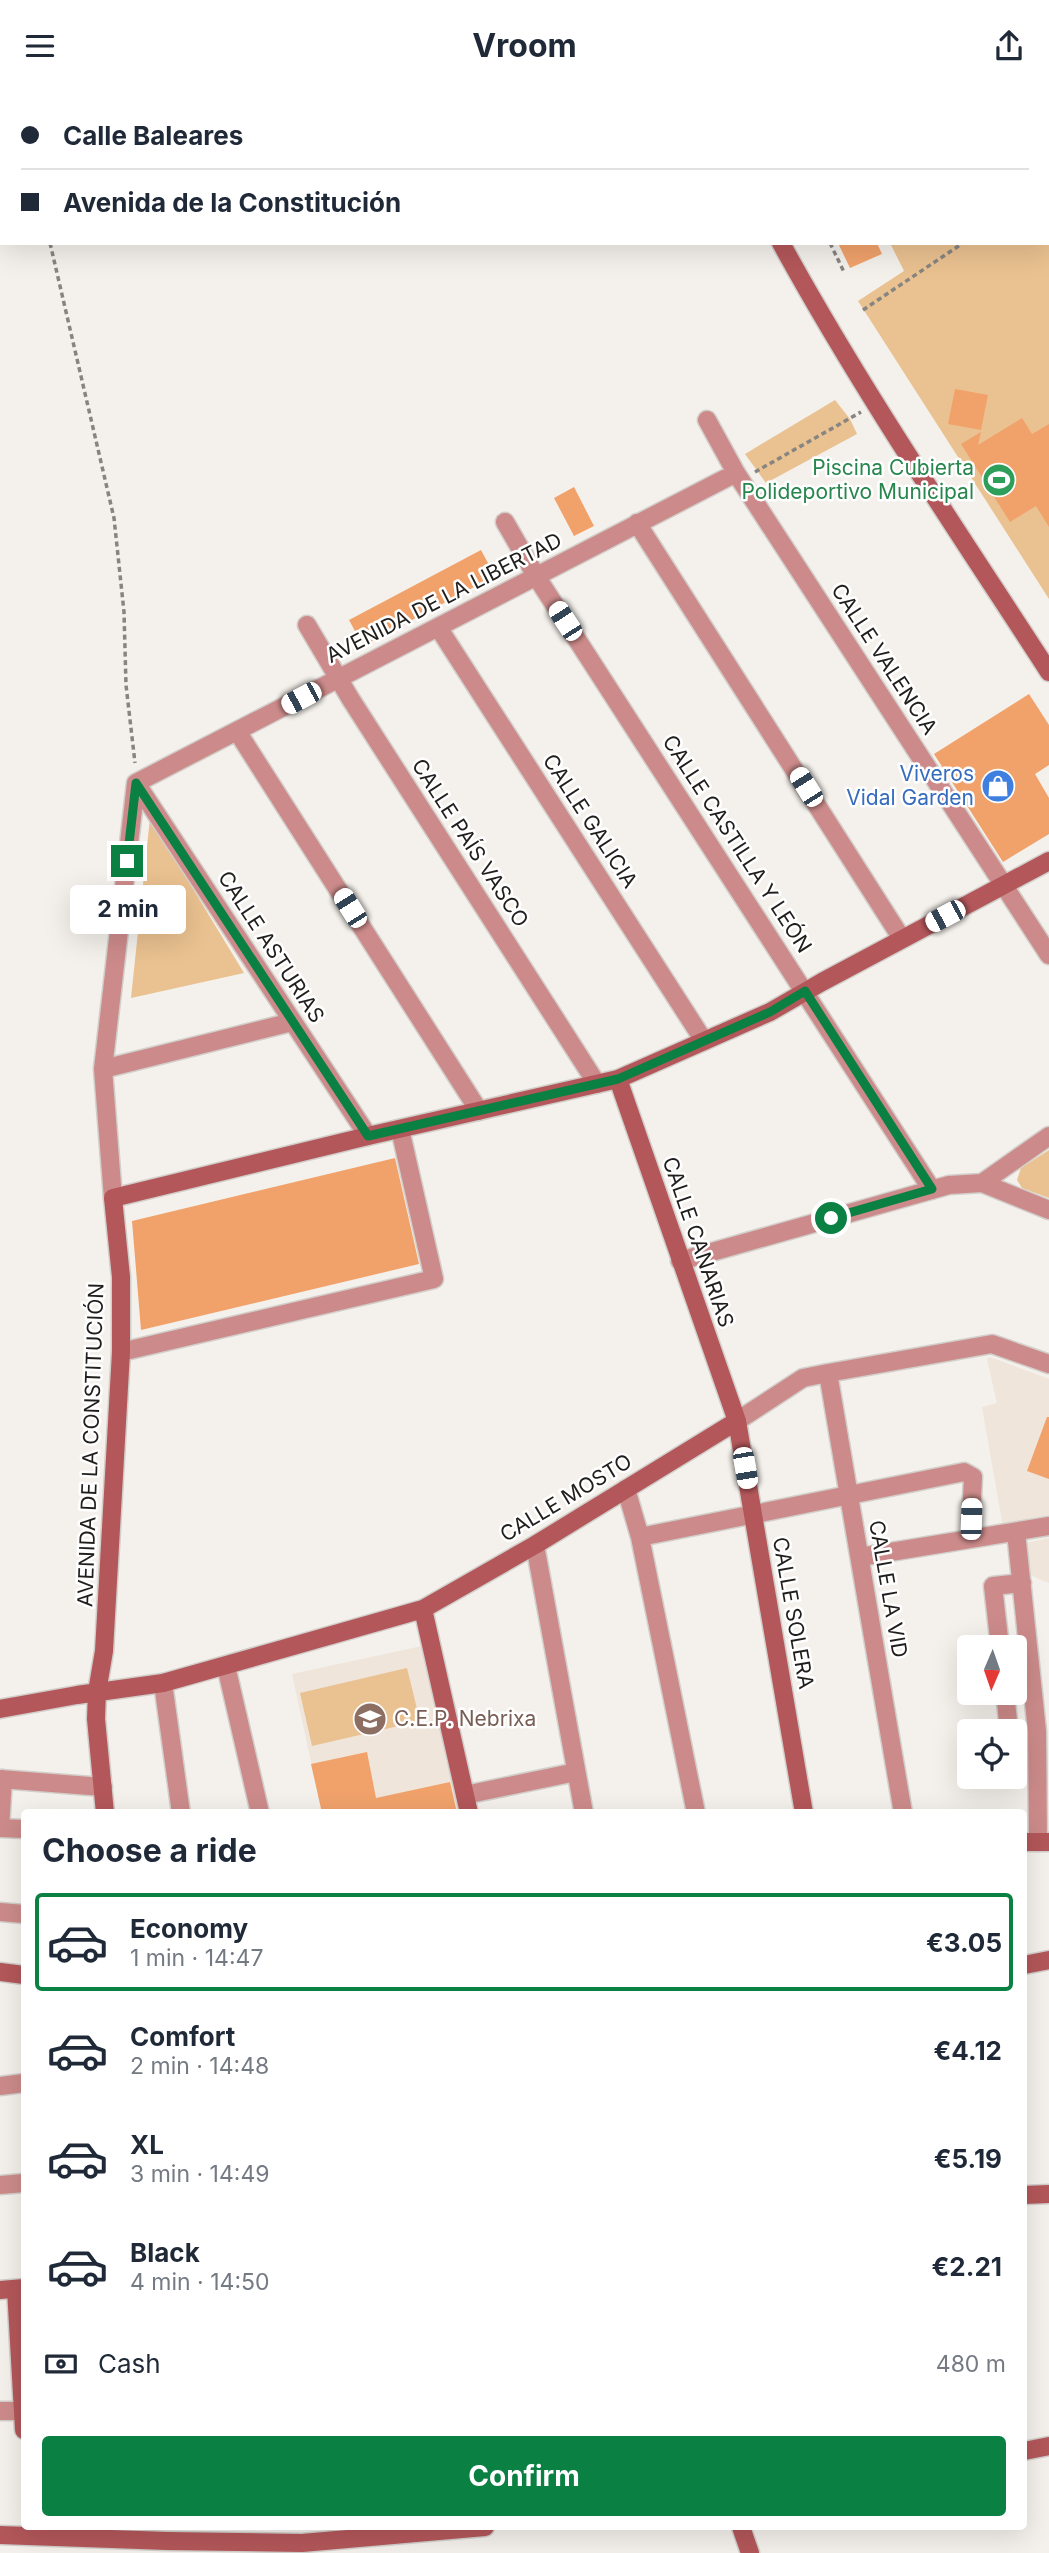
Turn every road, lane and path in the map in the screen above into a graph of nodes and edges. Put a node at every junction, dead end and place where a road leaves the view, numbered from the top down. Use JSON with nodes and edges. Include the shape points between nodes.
{"nodes":[{"id":1,"x":50,"y":245,"type":"edge"},
{"id":2,"x":782,"y":245,"type":"edge"},
{"id":3,"x":831,"y":245,"type":"edge"},
{"id":4,"x":960,"y":245,"type":"edge"},
{"id":5,"x":844,"y":272,"type":"dead end"},
{"id":6,"x":863,"y":310,"type":"dead end"},
{"id":7,"x":875,"y":404,"type":"junction"},
{"id":8,"x":707,"y":420,"type":"dead end"},
{"id":9,"x":738,"y":476,"type":"junction"},
{"id":10,"x":505,"y":522,"type":"dead end"},
{"id":11,"x":637,"y":523,"type":"junction"},
{"id":12,"x":536,"y":576,"type":"junction"},
{"id":13,"x":307,"y":625,"type":"dead end"},
{"id":14,"x":438,"y":627,"type":"junction"},
{"id":15,"x":1049,"y":672,"type":"edge"},
{"id":16,"x":338,"y":678,"type":"junction"},
{"id":17,"x":237,"y":731,"type":"junction"},
{"id":18,"x":136,"y":783,"type":"junction"},
{"id":19,"x":1049,"y":861,"type":"edge"},
{"id":20,"x":1004,"y":885,"type":"junction"},
{"id":21,"x":902,"y":939,"type":"junction"},
{"id":22,"x":1049,"y":955,"type":"edge"},
{"id":23,"x":805,"y":991,"type":"junction"},
{"id":24,"x":292,"y":1022,"type":"junction"},
{"id":25,"x":704,"y":1041,"type":"junction"},
{"id":26,"x":103,"y":1069,"type":"junction"},
{"id":27,"x":618,"y":1079,"type":"junction"},
{"id":28,"x":597,"y":1084,"type":"junction"},
{"id":29,"x":479,"y":1111,"type":"junction"},
{"id":30,"x":400,"y":1129,"type":"junction"},
{"id":31,"x":368,"y":1136,"type":"junction"},
{"id":32,"x":1049,"y":1136,"type":"edge"},
{"id":33,"x":982,"y":1183,"type":"junction"},
{"id":34,"x":932,"y":1189,"type":"junction"},
{"id":35,"x":113,"y":1198,"type":"junction"},
{"id":36,"x":1049,"y":1210,"type":"edge"},
{"id":37,"x":680,"y":1261,"type":"junction"},
{"id":38,"x":121,"y":1352,"type":"junction"},
{"id":39,"x":1049,"y":1364,"type":"edge"},
{"id":40,"x":828,"y":1373,"type":"junction"},
{"id":41,"x":737,"y":1421,"type":"junction"},
{"id":42,"x":626,"y":1489,"type":"junction"},
{"id":43,"x":849,"y":1495,"type":"junction"},
{"id":44,"x":753,"y":1514,"type":"junction"},
{"id":45,"x":1049,"y":1526,"type":"edge"},
{"id":46,"x":1016,"y":1532,"type":"junction"},
{"id":47,"x":640,"y":1537,"type":"junction"},
{"id":48,"x":970,"y":1539,"type":"junction"},
{"id":49,"x":535,"y":1545,"type":"junction"},
{"id":50,"x":860,"y":1557,"type":"junction"},
{"id":51,"x":1022,"y":1583,"type":"junction"},
{"id":52,"x":423,"y":1609,"type":"junction"},
{"id":53,"x":999,"y":1635,"type":"edge"},
{"id":54,"x":226,"y":1667,"type":"junction"},
{"id":55,"x":163,"y":1683,"type":"junction"},
{"id":56,"x":97,"y":1692,"type":"junction"},
{"id":57,"x":0,"y":1709,"type":"edge"},
{"id":58,"x":1043,"y":1732,"type":"edge"},
{"id":59,"x":576,"y":1772,"type":"junction"},
{"id":60,"x":2,"y":1779,"type":"edge"},
{"id":61,"x":103,"y":1787,"type":"junction"},
{"id":62,"x":467,"y":1804,"type":"edge"},
{"id":63,"x":105,"y":1809,"type":"edge"},
{"id":64,"x":180,"y":1809,"type":"edge"},
{"id":65,"x":259,"y":1809,"type":"edge"},
{"id":66,"x":583,"y":1809,"type":"edge"},
{"id":67,"x":695,"y":1809,"type":"edge"},
{"id":68,"x":803,"y":1809,"type":"edge"},
{"id":69,"x":902,"y":1809,"type":"edge"},
{"id":70,"x":0,"y":1828,"type":"edge"},
{"id":71,"x":21,"y":1829,"type":"edge"},
{"id":72,"x":1037,"y":1842,"type":"edge"},
{"id":73,"x":0,"y":1912,"type":"edge"},
{"id":74,"x":21,"y":1914,"type":"edge"},
{"id":75,"x":1049,"y":1960,"type":"edge"},
{"id":76,"x":1027,"y":1964,"type":"edge"},
{"id":77,"x":0,"y":1972,"type":"edge"},
{"id":78,"x":21,"y":1975,"type":"edge"},
{"id":79,"x":21,"y":2084,"type":"edge"},
{"id":80,"x":0,"y":2086,"type":"edge"},
{"id":81,"x":21,"y":2183,"type":"edge"},
{"id":82,"x":0,"y":2185,"type":"edge"},
{"id":83,"x":1049,"y":2194,"type":"edge"},
{"id":84,"x":1027,"y":2195,"type":"edge"},
{"id":85,"x":13,"y":2289,"type":"edge"},
{"id":86,"x":21,"y":2387,"type":"edge"},
{"id":87,"x":0,"y":2411,"type":"edge"},
{"id":88,"x":21,"y":2411,"type":"edge"},
{"id":89,"x":1049,"y":2446,"type":"edge"},
{"id":90,"x":1027,"y":2450,"type":"edge"},
{"id":91,"x":451,"y":2530,"type":"edge"},
{"id":92,"x":742,"y":2530,"type":"edge"},
{"id":93,"x":31,"y":2531,"type":"edge"},
{"id":94,"x":0,"y":2535,"type":"edge"},
{"id":95,"x":168,"y":2540,"type":"edge"},
{"id":96,"x":750,"y":2553,"type":"edge"}],
"edges":[{"from":1,"to":18,"type":"path","via":[[114,517]]},
{"from":2,"to":7,"type":"street"},
{"from":3,"to":5,"type":"path"},
{"from":4,"to":6,"type":"path"},
{"from":7,"to":9,"type":"path"},
{"from":7,"to":15,"type":"street"},
{"from":8,"to":9,"type":"street","name":"CALLE VALENCIA"},
{"from":9,"to":11,"type":"street","name":"AVENIDA DE LA LIBERTAD"},
{"from":9,"to":20,"type":"street","name":"CALLE VALENCIA"},
{"from":10,"to":12,"type":"street","name":"CALLE CASTILLA Y LEÓN"},
{"from":11,"to":12,"type":"street","name":"AVENIDA DE LA LIBERTAD"},
{"from":11,"to":21,"type":"street"},
{"from":12,"to":14,"type":"street","name":"AVENIDA DE LA LIBERTAD"},
{"from":12,"to":23,"type":"street","name":"CALLE CASTILLA Y LEÓN"},
{"from":13,"to":16,"type":"street","name":"CALLE PAÍS VASCO"},
{"from":14,"to":16,"type":"street","name":"AVENIDA DE LA LIBERTAD"},
{"from":14,"to":25,"type":"street","name":"CALLE GALICIA"},
{"from":16,"to":17,"type":"street","name":"AVENIDA DE LA LIBERTAD"},
{"from":16,"to":28,"type":"street","name":"CALLE PAÍS VASCO"},
{"from":17,"to":18,"type":"street","name":"AVENIDA DE LA LIBERTAD"},
{"from":17,"to":29,"type":"street"},
{"from":18,"to":24,"type":"street","name":"CALLE ASTURIAS"},
{"from":18,"to":26,"type":"street","name":"AVENIDA DE LA CONSTITUCIÓN"},
{"from":19,"to":20,"type":"street"},
{"from":20,"to":21,"type":"street"},
{"from":20,"to":22,"type":"street","name":"CALLE VALENCIA"},
{"from":21,"to":23,"type":"street"},
{"from":23,"to":25,"type":"street"},
{"from":23,"to":34,"type":"street","name":"CALLE CASTILLA Y LEÓN"},
{"from":24,"to":26,"type":"street"},
{"from":24,"to":31,"type":"street","name":"CALLE ASTURIAS"},
{"from":25,"to":27,"type":"street"},
{"from":26,"to":35,"type":"street","name":"AVENIDA DE LA CONSTITUCIÓN"},
{"from":27,"to":28,"type":"street"},
{"from":27,"to":37,"type":"street","name":"CALLE CANARIAS"},
{"from":28,"to":29,"type":"street"},
{"from":29,"to":30,"type":"street"},
{"from":30,"to":31,"type":"street"},
{"from":30,"to":38,"type":"street","via":[[435,1279]]},
{"from":31,"to":35,"type":"street"},
{"from":32,"to":33,"type":"street"},
{"from":33,"to":34,"type":"street"},
{"from":33,"to":36,"type":"street"},
{"from":34,"to":37,"type":"street"},
{"from":35,"to":38,"type":"street","name":"AVENIDA DE LA CONSTITUCIÓN","via":[[121,1277]]},
{"from":37,"to":41,"type":"street","name":"CALLE CANARIAS"},
{"from":38,"to":56,"type":"street","name":"AVENIDA DE LA CONSTITUCIÓN","via":[[104,1651]]},
{"from":39,"to":40,"type":"street","name":"CALLE MOSTO","via":[[992,1344]]},
{"from":40,"to":41,"type":"street","name":"CALLE MOSTO","via":[[803,1378]]},
{"from":40,"to":43,"type":"street","name":"CALLE LA VID"},
{"from":41,"to":42,"type":"street","name":"CALLE MOSTO"},
{"from":41,"to":44,"type":"street","name":"CALLE SOLERA"},
{"from":42,"to":47,"type":"street"},
{"from":42,"to":49,"type":"street","name":"CALLE MOSTO"},
{"from":43,"to":44,"type":"street"},
{"from":43,"to":48,"type":"street","via":[[964,1472],[973,1477]]},
{"from":43,"to":50,"type":"street","name":"CALLE LA VID"},
{"from":44,"to":47,"type":"street"},
{"from":44,"to":68,"type":"street","name":"CALLE SOLERA"},
{"from":45,"to":46,"type":"street"},
{"from":46,"to":48,"type":"street"},
{"from":46,"to":51,"type":"street"},
{"from":47,"to":67,"type":"street"},
{"from":48,"to":50,"type":"street"},
{"from":49,"to":52,"type":"street","name":"CALLE MOSTO"},
{"from":49,"to":59,"type":"street"},
{"from":50,"to":69,"type":"street","name":"CALLE LA VID"},
{"from":51,"to":53,"type":"street","via":[[993,1586]]},
{"from":51,"to":58,"type":"street"},
{"from":52,"to":54,"type":"street","name":"CALLE MOSTO"},
{"from":52,"to":62,"type":"street"},
{"from":54,"to":55,"type":"street","name":"CALLE MOSTO"},
{"from":54,"to":65,"type":"street"},
{"from":55,"to":56,"type":"street","name":"CALLE MOSTO"},
{"from":55,"to":64,"type":"street"},
{"from":56,"to":57,"type":"street","name":"CALLE MOSTO"},
{"from":56,"to":61,"type":"street","name":"AVENIDA DE LA CONSTITUCIÓN"},
{"from":58,"to":72,"type":"street"},
{"from":59,"to":62,"type":"street"},
{"from":59,"to":66,"type":"street"},
{"from":60,"to":61,"type":"street"},
{"from":60,"to":70,"type":"street"},
{"from":61,"to":63,"type":"street","name":"AVENIDA DE LA CONSTITUCIÓN"},
{"from":70,"to":71,"type":"street"},
{"from":73,"to":74,"type":"street"},
{"from":75,"to":76,"type":"street"},
{"from":77,"to":78,"type":"street"},
{"from":79,"to":80,"type":"street"},
{"from":81,"to":82,"type":"street"},
{"from":83,"to":84,"type":"street"},
{"from":85,"to":86,"type":"street"},
{"from":87,"to":88,"type":"street"},
{"from":89,"to":90,"type":"street"},
{"from":91,"to":95,"type":"street","via":[[302,2543]]},
{"from":92,"to":96,"type":"street"},
{"from":93,"to":94,"type":"street"},
{"from":93,"to":95,"type":"street"}]}
